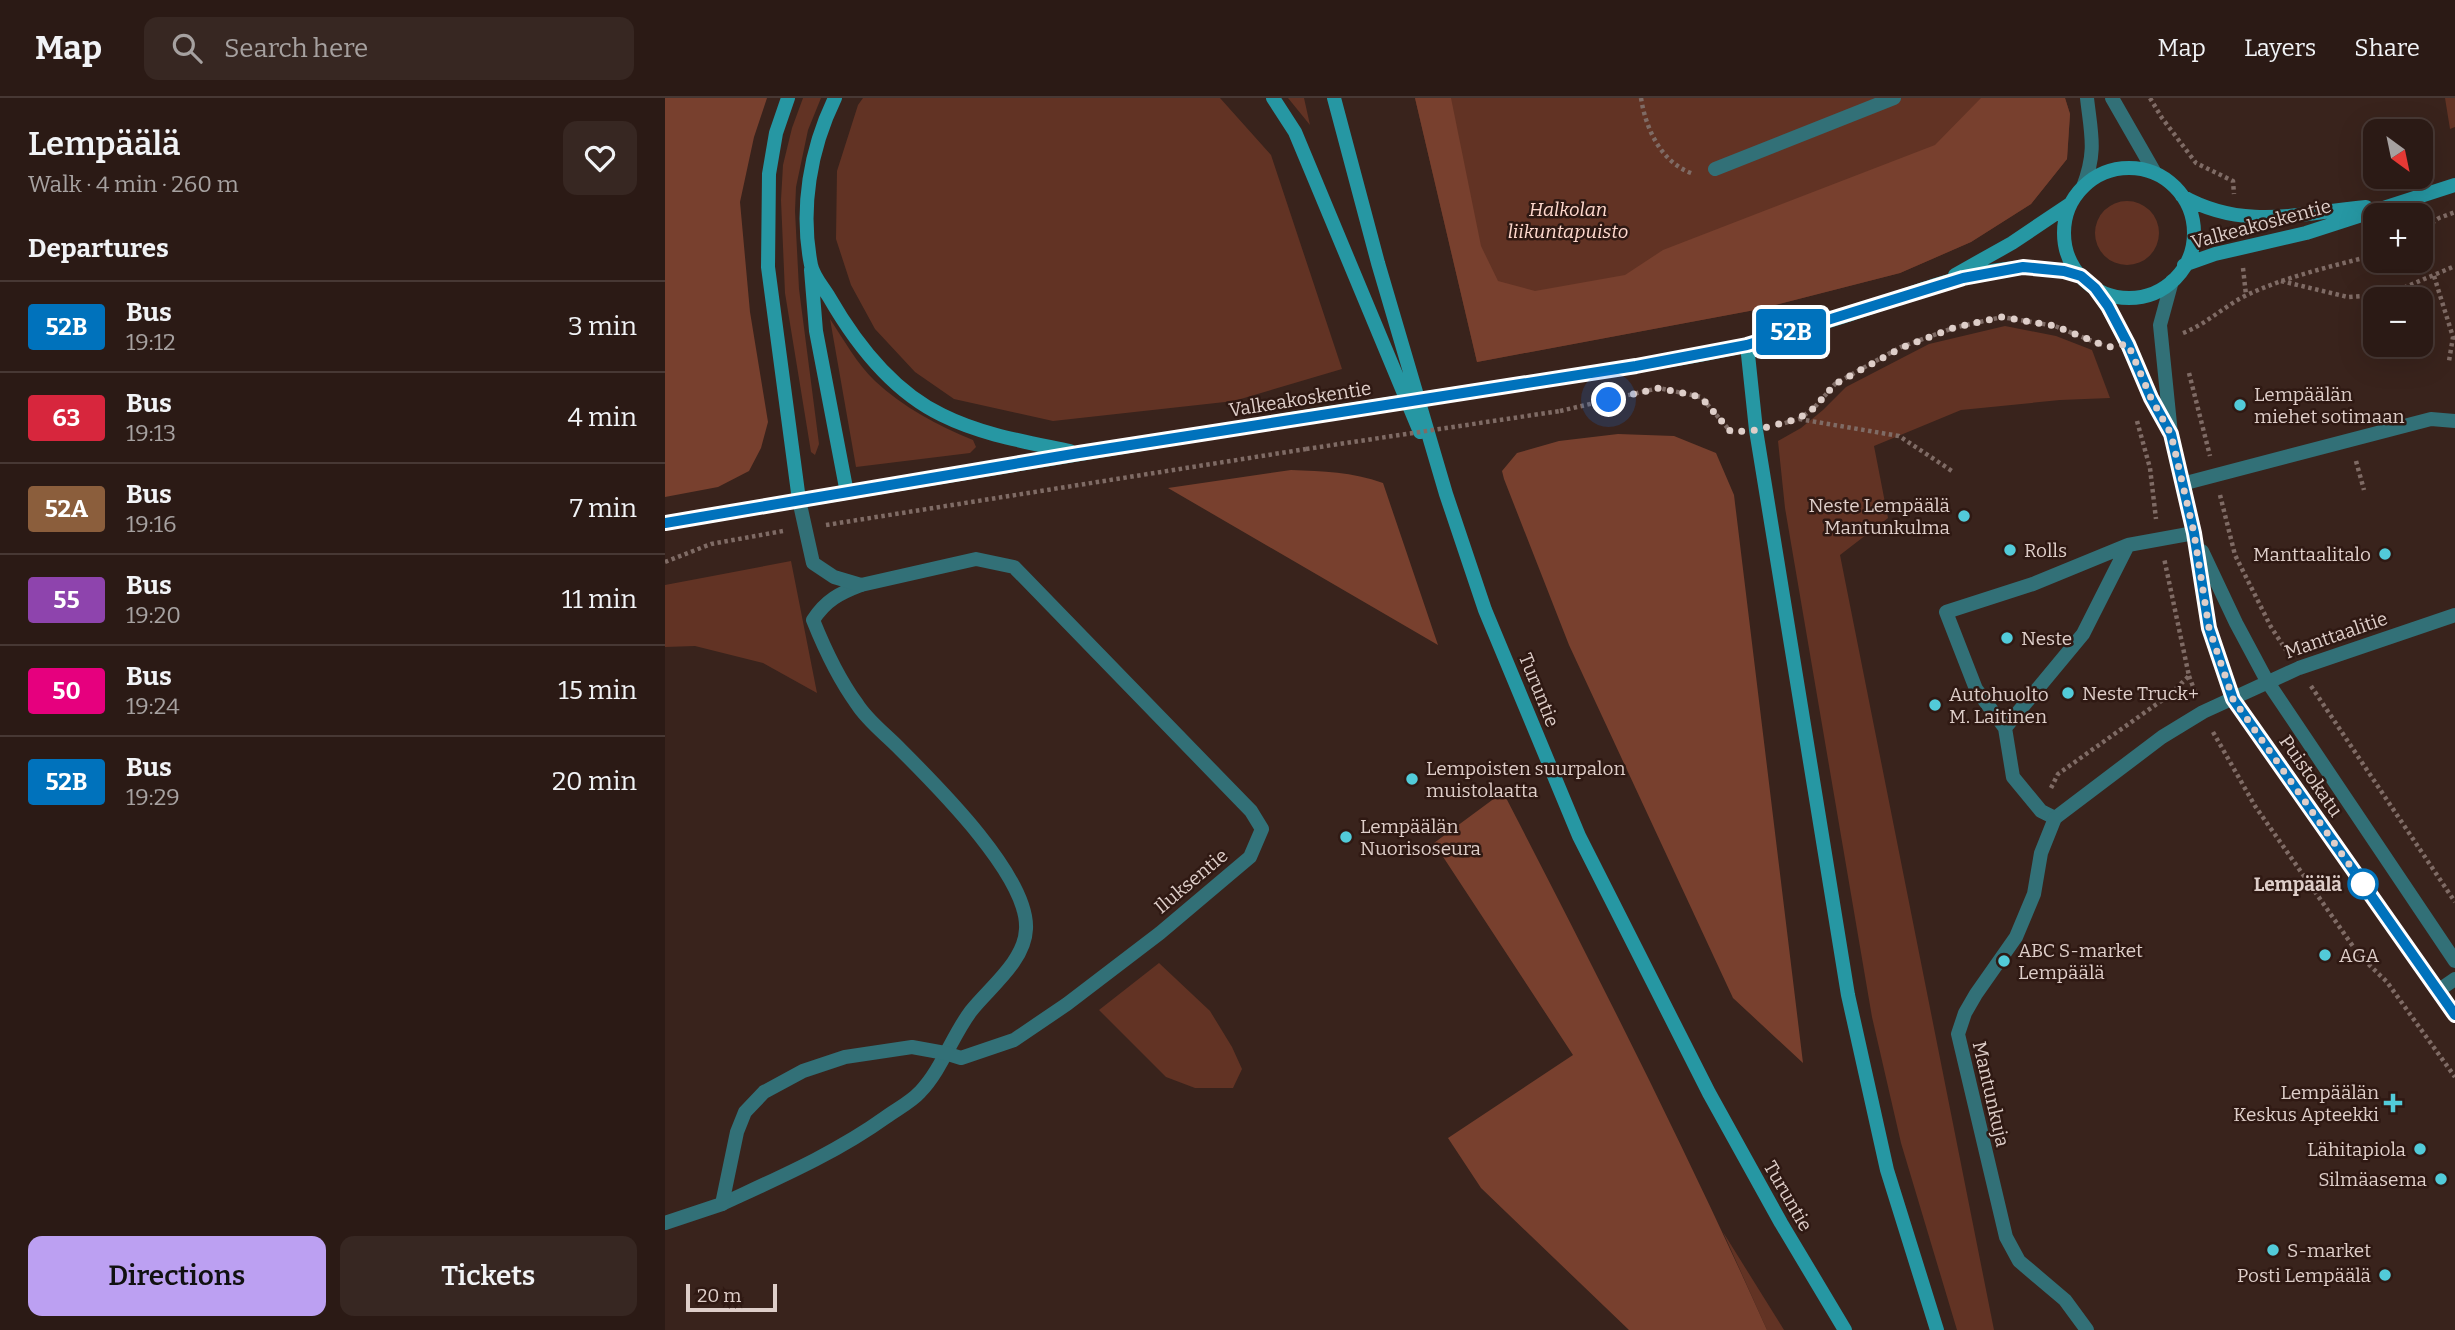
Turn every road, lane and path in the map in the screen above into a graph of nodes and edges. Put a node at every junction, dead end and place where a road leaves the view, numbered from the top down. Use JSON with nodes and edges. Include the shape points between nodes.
{"nodes":[{"id":1,"x":788,"y":98,"type":"edge"},
{"id":2,"x":835,"y":98,"type":"edge"},
{"id":3,"x":1273,"y":98,"type":"edge"},
{"id":4,"x":1334,"y":98,"type":"edge"},
{"id":5,"x":1641,"y":98,"type":"edge"},
{"id":6,"x":1894,"y":98,"type":"edge"},
{"id":7,"x":2087,"y":98,"type":"edge"},
{"id":8,"x":2112,"y":98,"type":"edge"},
{"id":9,"x":1715,"y":169,"type":"joint"},
{"id":10,"x":2155,"y":173,"type":"junction"},
{"id":11,"x":2455,"y":185,"type":"edge"},
{"id":12,"x":2083,"y":187,"type":"junction"},
{"id":13,"x":2182,"y":197,"type":"junction"},
{"id":14,"x":2395,"y":203,"type":"edge"},
{"id":15,"x":2070,"y":204,"type":"junction"},
{"id":16,"x":2363,"y":208,"type":"edge"},
{"id":17,"x":2455,"y":212,"type":"edge"},
{"id":18,"x":2363,"y":214,"type":"edge"},
{"id":19,"x":2433,"y":222,"type":"edge"},
{"id":20,"x":2363,"y":259,"type":"edge"},
{"id":21,"x":2185,"y":265,"type":"junction"},
{"id":22,"x":2455,"y":267,"type":"edge"},
{"id":23,"x":811,"y":268,"type":"junction"},
{"id":24,"x":2081,"y":276,"type":"junction"},
{"id":25,"x":2434,"y":276,"type":"junction"},
{"id":26,"x":2172,"y":281,"type":"junction"},
{"id":27,"x":2281,"y":281,"type":"junction"},
{"id":28,"x":1935,"y":286,"type":"junction"},
{"id":29,"x":2095,"y":288,"type":"junction"},
{"id":30,"x":2160,"y":337,"type":"junction"},
{"id":31,"x":2128,"y":344,"type":"junction"},
{"id":32,"x":1747,"y":345,"type":"junction"},
{"id":33,"x":2449,"y":361,"type":"dead end"},
{"id":34,"x":2189,"y":372,"type":"dead end"},
{"id":35,"x":2135,"y":415,"type":"dead end"},
{"id":36,"x":1798,"y":419,"type":"junction"},
{"id":37,"x":2455,"y":421,"type":"edge"},
{"id":38,"x":1756,"y":430,"type":"junction"},
{"id":39,"x":2171,"y":434,"type":"junction"},
{"id":40,"x":2350,"y":440,"type":"junction"},
{"id":41,"x":1079,"y":453,"type":"junction"},
{"id":42,"x":1952,"y":471,"type":"dead end"},
{"id":43,"x":2215,"y":475,"type":"junction"},
{"id":44,"x":2182,"y":484,"type":"junction"},
{"id":45,"x":2364,"y":490,"type":"dead end"},
{"id":46,"x":847,"y":493,"type":"junction"},
{"id":47,"x":1446,"y":494,"type":"junction"},
{"id":48,"x":799,"y":500,"type":"junction"},
{"id":49,"x":665,"y":523,"type":"edge"},
{"id":50,"x":805,"y":527,"type":"junction"},
{"id":51,"x":2194,"y":533,"type":"junction"},
{"id":52,"x":2159,"y":538,"type":"junction"},
{"id":53,"x":2128,"y":545,"type":"junction"},
{"id":54,"x":665,"y":562,"type":"edge"},
{"id":55,"x":861,"y":585,"type":"junction"},
{"id":56,"x":2455,"y":615,"type":"edge"},
{"id":57,"x":2299,"y":667,"type":"junction"},
{"id":58,"x":2189,"y":676,"type":"junction"},
{"id":59,"x":2267,"y":681,"type":"junction"},
{"id":60,"x":2233,"y":699,"type":"junction"},
{"id":61,"x":2203,"y":712,"type":"junction"},
{"id":62,"x":2005,"y":728,"type":"junction"},
{"id":63,"x":2041,"y":811,"type":"junction"},
{"id":64,"x":2055,"y":818,"type":"junction"},
{"id":65,"x":2455,"y":902,"type":"edge"},
{"id":66,"x":2455,"y":961,"type":"edge"},
{"id":67,"x":2455,"y":979,"type":"edge"},
{"id":68,"x":2439,"y":990,"type":"junction"},
{"id":69,"x":2455,"y":1015,"type":"edge"},
{"id":70,"x":945,"y":1053,"type":"junction"},
{"id":71,"x":2455,"y":1077,"type":"edge"},
{"id":72,"x":722,"y":1204,"type":"junction"},
{"id":73,"x":665,"y":1223,"type":"edge"},
{"id":74,"x":1845,"y":1330,"type":"edge"},
{"id":75,"x":1937,"y":1330,"type":"edge"},
{"id":76,"x":2087,"y":1330,"type":"edge"}],
"edges":[{"from":1,"to":48,"type":"main road","via":[[769,174],[768,267]]},
{"from":2,"to":23,"type":"main road","via":[[823,122],[810,172]]},
{"from":3,"to":47,"type":"main road","via":[[1295,132]]},
{"from":4,"to":47,"type":"main road","name":"Turuntie"},
{"from":5,"to":9,"type":"path","via":[[1658,149],[1692,174]]},
{"from":6,"to":9,"type":"street"},
{"from":7,"to":12,"type":"street","via":[[2093,152]]},
{"from":8,"to":10,"type":"street"},
{"from":10,"to":12,"type":"main road","via":[[2119,169],[2099,175]]},
{"from":10,"to":13,"type":"main road"},
{"from":11,"to":14,"type":"main road","name":"Valkeakoskentie"},
{"from":12,"to":15,"type":"main road"},
{"from":13,"to":16,"type":"main road","name":"Valkeakoskentie","via":[[2247,218]]},
{"from":13,"to":21,"type":"main road","via":[[2193,230]]},
{"from":15,"to":24,"type":"main road","via":[[2064,223],[2065,244]]},
{"from":15,"to":28,"type":"main road","name":"Valkeakoskentie"},
{"from":17,"to":19,"type":"path"},
{"from":18,"to":21,"type":"main road","name":"Valkeakoskentie"},
{"from":20,"to":27,"type":"path"},
{"from":21,"to":26,"type":"main road"},
{"from":22,"to":25,"type":"path"},
{"from":23,"to":41,"type":"main road","via":[[848,329],[912,398],[982,430]]},
{"from":23,"to":46,"type":"main road","via":[[816,331]]},
{"from":24,"to":28,"type":"main road","name":"Valkeakoskentie","via":[[2023,267]]},
{"from":24,"to":29,"type":"main road"},
{"from":25,"to":27,"type":"path","via":[[2389,293],[2348,297]]},
{"from":25,"to":33,"type":"path","via":[[2453,337]]},
{"from":26,"to":29,"type":"main road","via":[[2134,297]]},
{"from":26,"to":30,"type":"street","name":"Puistokatu"},
{"from":27,"to":30,"type":"path","via":[[2246,295],[2200,326]]},
{"from":28,"to":32,"type":"main road","name":"Valkeakoskentie"},
{"from":29,"to":31,"type":"street","name":"Puistokatu"},
{"from":30,"to":39,"type":"street","name":"Puistokatu"},
{"from":31,"to":36,"type":"path","via":[[2108,347],[2055,326],[2002,317],[1965,325],[1901,348],[1863,368],[1835,384]]},
{"from":31,"to":39,"type":"street","name":"Puistokatu"},
{"from":32,"to":38,"type":"main road"},
{"from":32,"to":41,"type":"main road","name":"Valkeakoskentie","bridge":true},
{"from":34,"to":43,"type":"path"},
{"from":35,"to":52,"type":"path","via":[[2150,468]]},
{"from":36,"to":38,"type":"path"},
{"from":36,"to":42,"type":"path","via":[[1899,436]]},
{"from":37,"to":40,"type":"street","via":[[2431,419]]},
{"from":38,"to":50,"type":"path","bridge":true,"via":[[1731,432],[1701,397],[1659,388],[1560,411]]},
{"from":38,"to":75,"type":"main road","via":[[1848,995],[1887,1170]]},
{"from":39,"to":44,"type":"street","name":"Puistokatu"},
{"from":40,"to":43,"type":"street"},
{"from":40,"to":45,"type":"path"},
{"from":41,"to":46,"type":"main road","name":"Valkeakoskentie"},
{"from":43,"to":44,"type":"street"},
{"from":43,"to":57,"type":"path","via":[[2235,555],[2271,626]]},
{"from":44,"to":51,"type":"street","name":"Puistokatu"},
{"from":46,"to":48,"type":"main road","name":"Valkeakoskentie"},
{"from":47,"to":74,"type":"main road","name":"Turuntie","via":[[1485,610],[1579,836],[1709,1093]]},
{"from":48,"to":49,"type":"main road","name":"Valkeakoskentie"},
{"from":48,"to":50,"type":"street"},
{"from":50,"to":54,"type":"path","via":[[711,544]]},
{"from":50,"to":55,"type":"street","via":[[813,563],[834,578]]},
{"from":51,"to":52,"type":"street"},
{"from":51,"to":59,"type":"street","name":"Puistokatu"},
{"from":51,"to":60,"type":"street","name":"Puistokatu","via":[[2209,628]]},
{"from":52,"to":53,"type":"street"},
{"from":52,"to":58,"type":"path"},
{"from":53,"to":62,"type":"street","via":[[2083,634]]},
{"from":53,"to":62,"type":"street","via":[[2033,584],[1946,612],[1976,689]]},
{"from":55,"to":70,"type":"street","via":[[837,594],[813,620],[828,658],[858,706],[932,780],[1004,866],[1025,909],[1027,931],[1018,953],[971,1011]]},
{"from":55,"to":70,"type":"street","name":"Iluksentie","via":[[976,559],[1014,567],[1251,811],[1262,829],[1250,857],[1067,1004],[1014,1040],[961,1058]]},
{"from":56,"to":57,"type":"street","name":"Manttaalitie"},
{"from":57,"to":59,"type":"street","name":"Manttaalitie"},
{"from":57,"to":65,"type":"path"},
{"from":58,"to":61,"type":"path"},
{"from":58,"to":63,"type":"path","via":[[2058,774]]},
{"from":59,"to":60,"type":"street","name":"Manttaalitie"},
{"from":59,"to":66,"type":"street","name":"Puistokatu"},
{"from":60,"to":61,"type":"street","name":"Mantunkuja"},
{"from":60,"to":68,"type":"street","name":"Puistokatu"},
{"from":61,"to":64,"type":"street","name":"Mantunkuja","via":[[2162,737]]},
{"from":61,"to":71,"type":"path","via":[[2263,817],[2359,955],[2386,982]]},
{"from":62,"to":63,"type":"street","via":[[2013,777]]},
{"from":63,"to":64,"type":"street"},
{"from":64,"to":76,"type":"street","name":"Mantunkuja","via":[[2016,937],[1976,994],[1958,1034],[2006,1237],[2019,1261],[2065,1300]]},
{"from":67,"to":68,"type":"street"},
{"from":68,"to":69,"type":"street","name":"Puistokatu"},
{"from":70,"to":72,"type":"street","via":[[918,1095],[861,1135]]},
{"from":70,"to":72,"type":"street","name":"Iluksentie","via":[[912,1047],[845,1057],[803,1071],[764,1092],[745,1112],[737,1132]]},
{"from":72,"to":73,"type":"street"}]}
